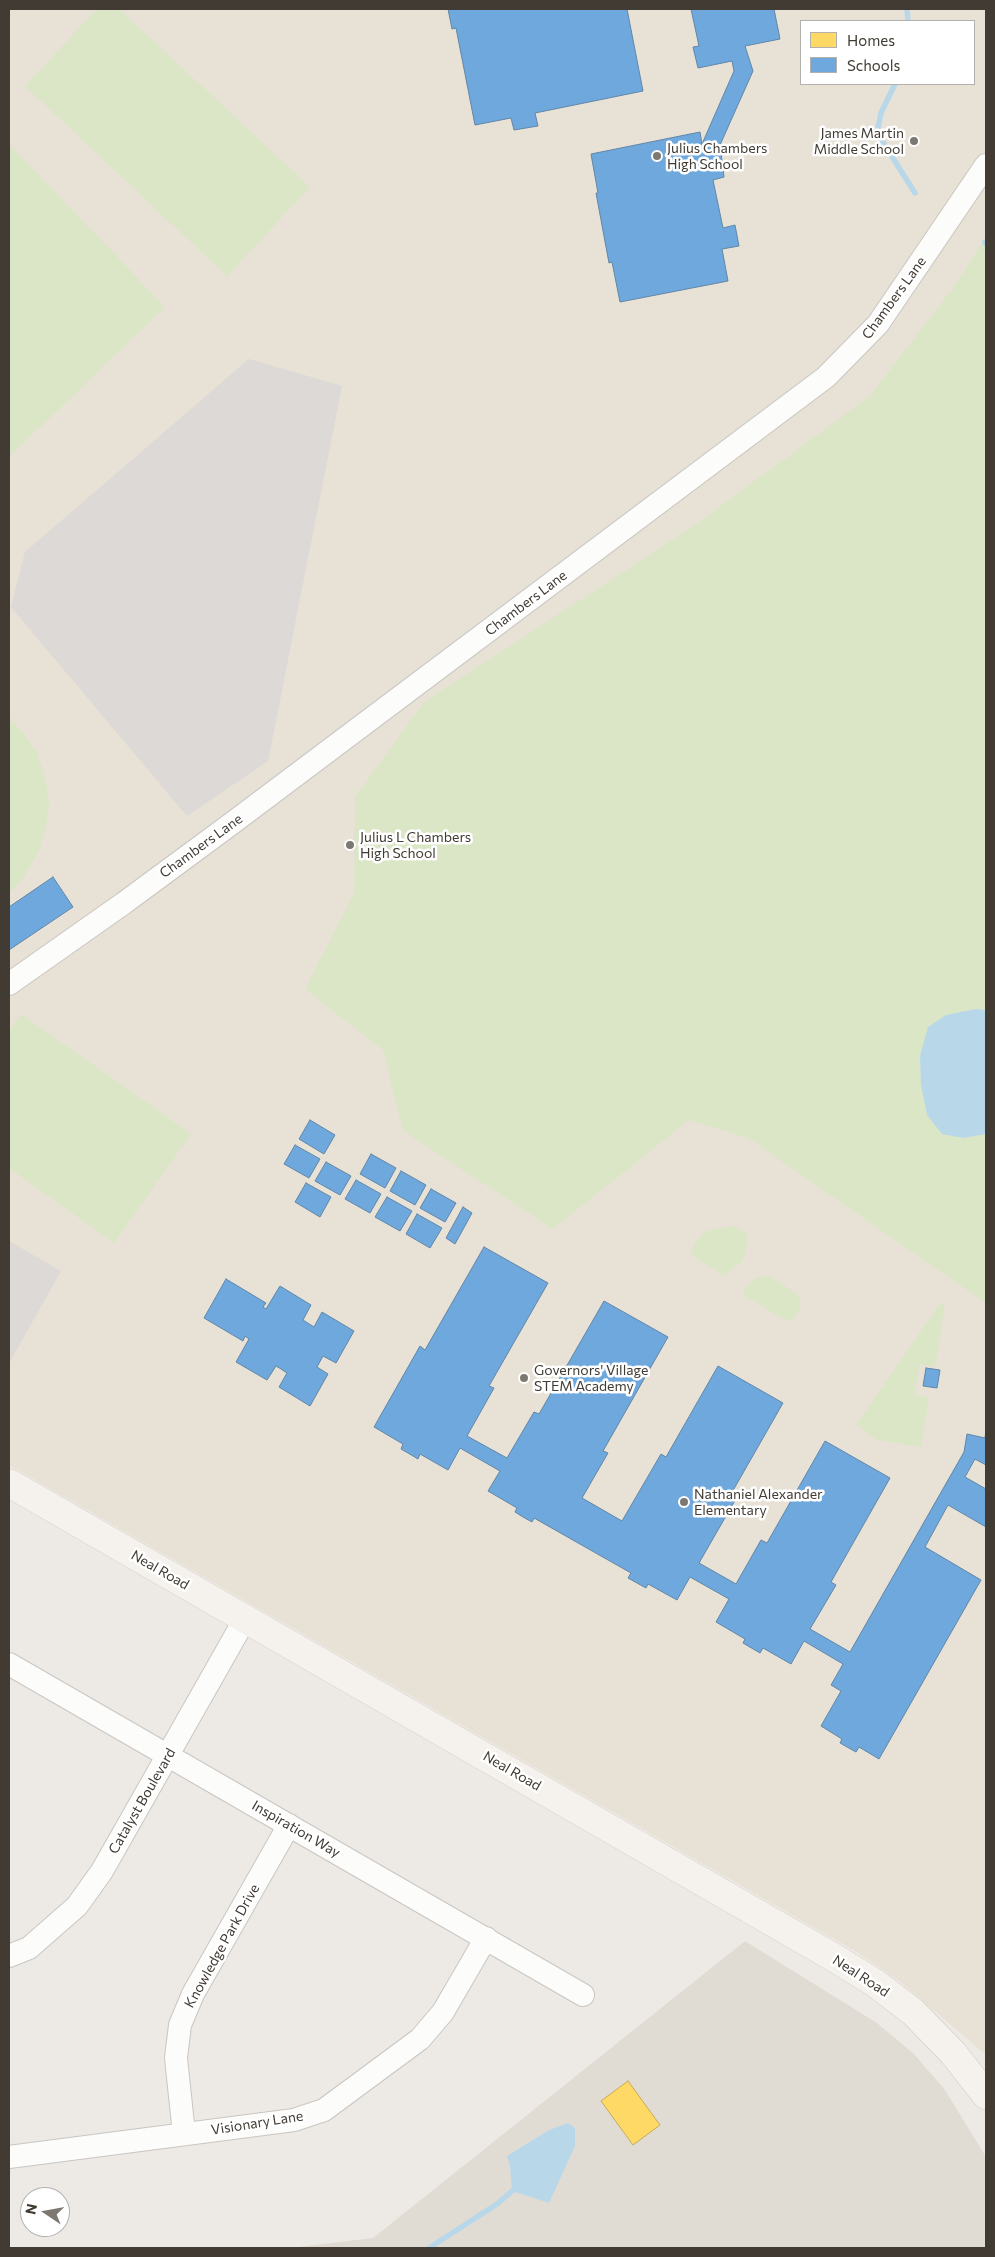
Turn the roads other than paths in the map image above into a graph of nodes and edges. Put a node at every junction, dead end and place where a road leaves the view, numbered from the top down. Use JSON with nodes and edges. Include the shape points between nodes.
{"nodes":[{"id":1,"x":986,"y":165,"type":"edge"},
{"id":2,"x":9,"y":984,"type":"edge"},
{"id":3,"x":9,"y":1483,"type":"edge"},
{"id":4,"x":245,"y":1619,"type":"junction"},
{"id":5,"x":9,"y":1664,"type":"edge"},
{"id":6,"x":168,"y":1755,"type":"junction"},
{"id":7,"x":289,"y":1825,"type":"junction"},
{"id":8,"x":486,"y":1938,"type":"junction"},
{"id":9,"x":9,"y":1956,"type":"edge"},
{"id":10,"x":583,"y":1995,"type":"dead end"},
{"id":11,"x":986,"y":2095,"type":"edge"},
{"id":12,"x":184,"y":2134,"type":"junction"},
{"id":13,"x":9,"y":2157,"type":"edge"}],
"edges":[{"from":1,"to":2,"type":"street","name":"Chambers Lane","via":[[878,324],[826,377],[231,824]]},
{"from":3,"to":4,"type":"street","name":"Neal Road"},
{"from":4,"to":6,"type":"street","name":"Catalyst Boulevard"},
{"from":4,"to":11,"type":"street","name":"Neal Road","via":[[875,1983],[941,2040]]},
{"from":5,"to":6,"type":"street","name":"Inspiration Way"},
{"from":6,"to":7,"type":"street","name":"Inspiration Way"},
{"from":6,"to":9,"type":"street","name":"Catalyst Boulevard","via":[[102,1871],[77,1906],[29,1948]]},
{"from":7,"to":8,"type":"street","name":"Inspiration Way"},
{"from":7,"to":12,"type":"street","name":"Knowledge Park Drive","via":[[193,1994],[180,2025],[176,2058]]},
{"from":8,"to":10,"type":"street","name":"Inspiration Way"},
{"from":8,"to":12,"type":"street","name":"Visionary Lane","via":[[443,2012],[420,2039],[324,2110],[294,2120]]},
{"from":12,"to":13,"type":"street","name":"Visionary Lane"}]}
